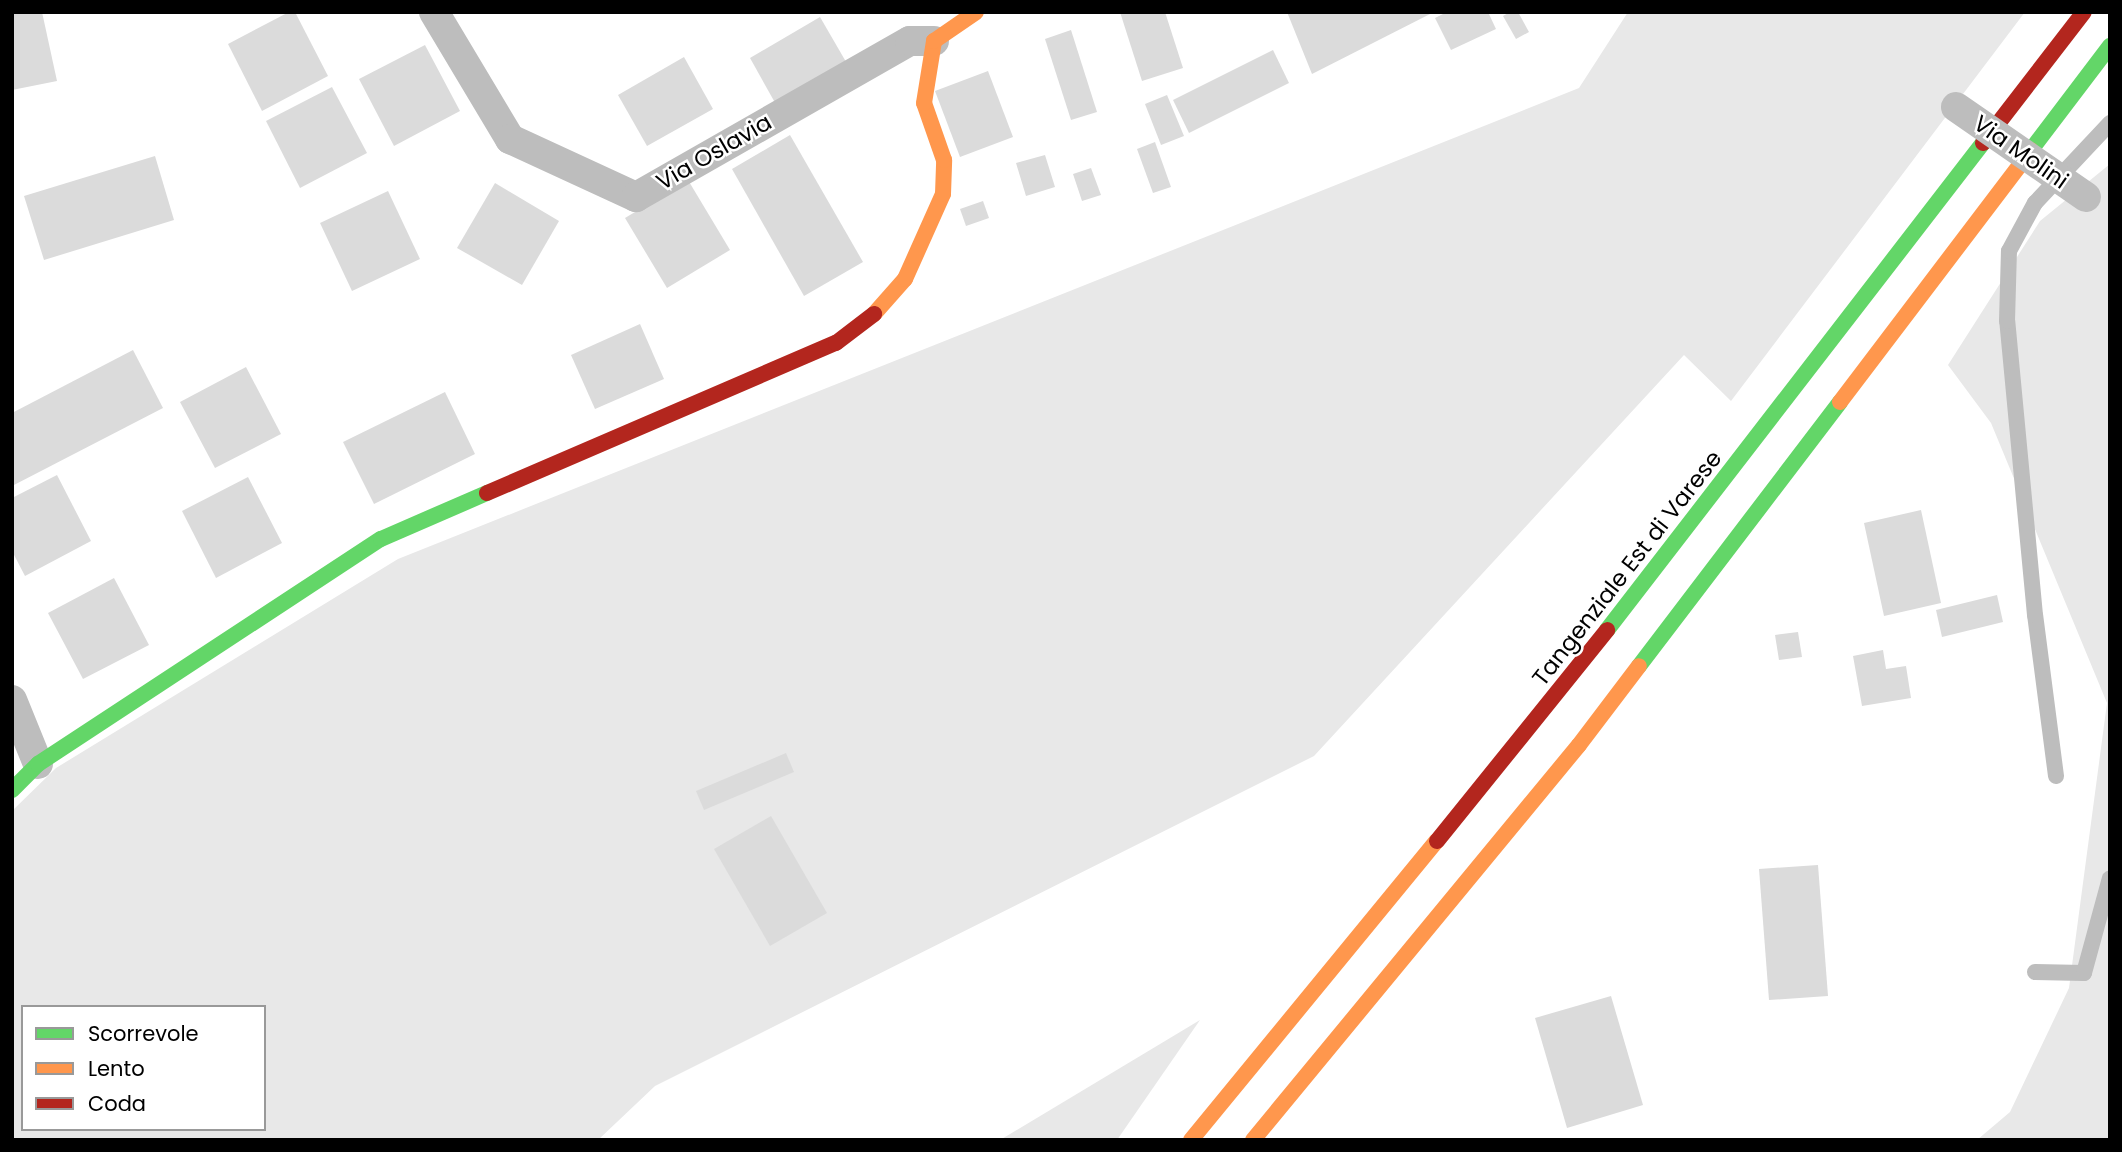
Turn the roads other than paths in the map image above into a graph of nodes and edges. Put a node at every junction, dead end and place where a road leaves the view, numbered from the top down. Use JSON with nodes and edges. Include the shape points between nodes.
{"nodes":[{"id":1,"x":434,"y":12,"type":"edge"},
{"id":2,"x":976,"y":12,"type":"edge"},
{"id":3,"x":2084,"y":12,"type":"edge"},
{"id":4,"x":934,"y":41,"type":"junction"},
{"id":5,"x":2110,"y":46,"type":"edge"},
{"id":6,"x":1956,"y":107,"type":"dead end"},
{"id":7,"x":2110,"y":123,"type":"edge"},
{"id":8,"x":2086,"y":197,"type":"dead end"},
{"id":9,"x":12,"y":700,"type":"edge"},
{"id":10,"x":38,"y":764,"type":"junction"},
{"id":11,"x":2056,"y":776,"type":"dead end"},
{"id":12,"x":12,"y":790,"type":"edge"},
{"id":13,"x":2110,"y":878,"type":"edge"},
{"id":14,"x":2035,"y":972,"type":"dead end"},
{"id":15,"x":1191,"y":1140,"type":"edge"},
{"id":16,"x":1253,"y":1140,"type":"edge"}],
"edges":[{"from":1,"to":4,"type":"street","name":"Via Oslavia","via":[[509,138],[636,197],[910,41]]},
{"from":2,"to":4,"type":"main road"},
{"from":3,"to":15,"type":"main road","name":"Tangenziale Est di Varese","via":[[1543,713]]},
{"from":4,"to":10,"type":"main road","via":[[924,103],[944,160],[943,194],[905,279],[871,317],[836,343],[381,539]]},
{"from":5,"to":16,"type":"main road","via":[[1579,745]]},
{"from":6,"to":8,"type":"street","name":"Via Molini","bridge":true},
{"from":7,"to":11,"type":"lane","via":[[2035,203],[2009,251],[2007,321],[2035,615]]},
{"from":9,"to":10,"type":"street"},
{"from":10,"to":12,"type":"main road"},
{"from":13,"to":14,"type":"lane","via":[[2084,973]]}]}
